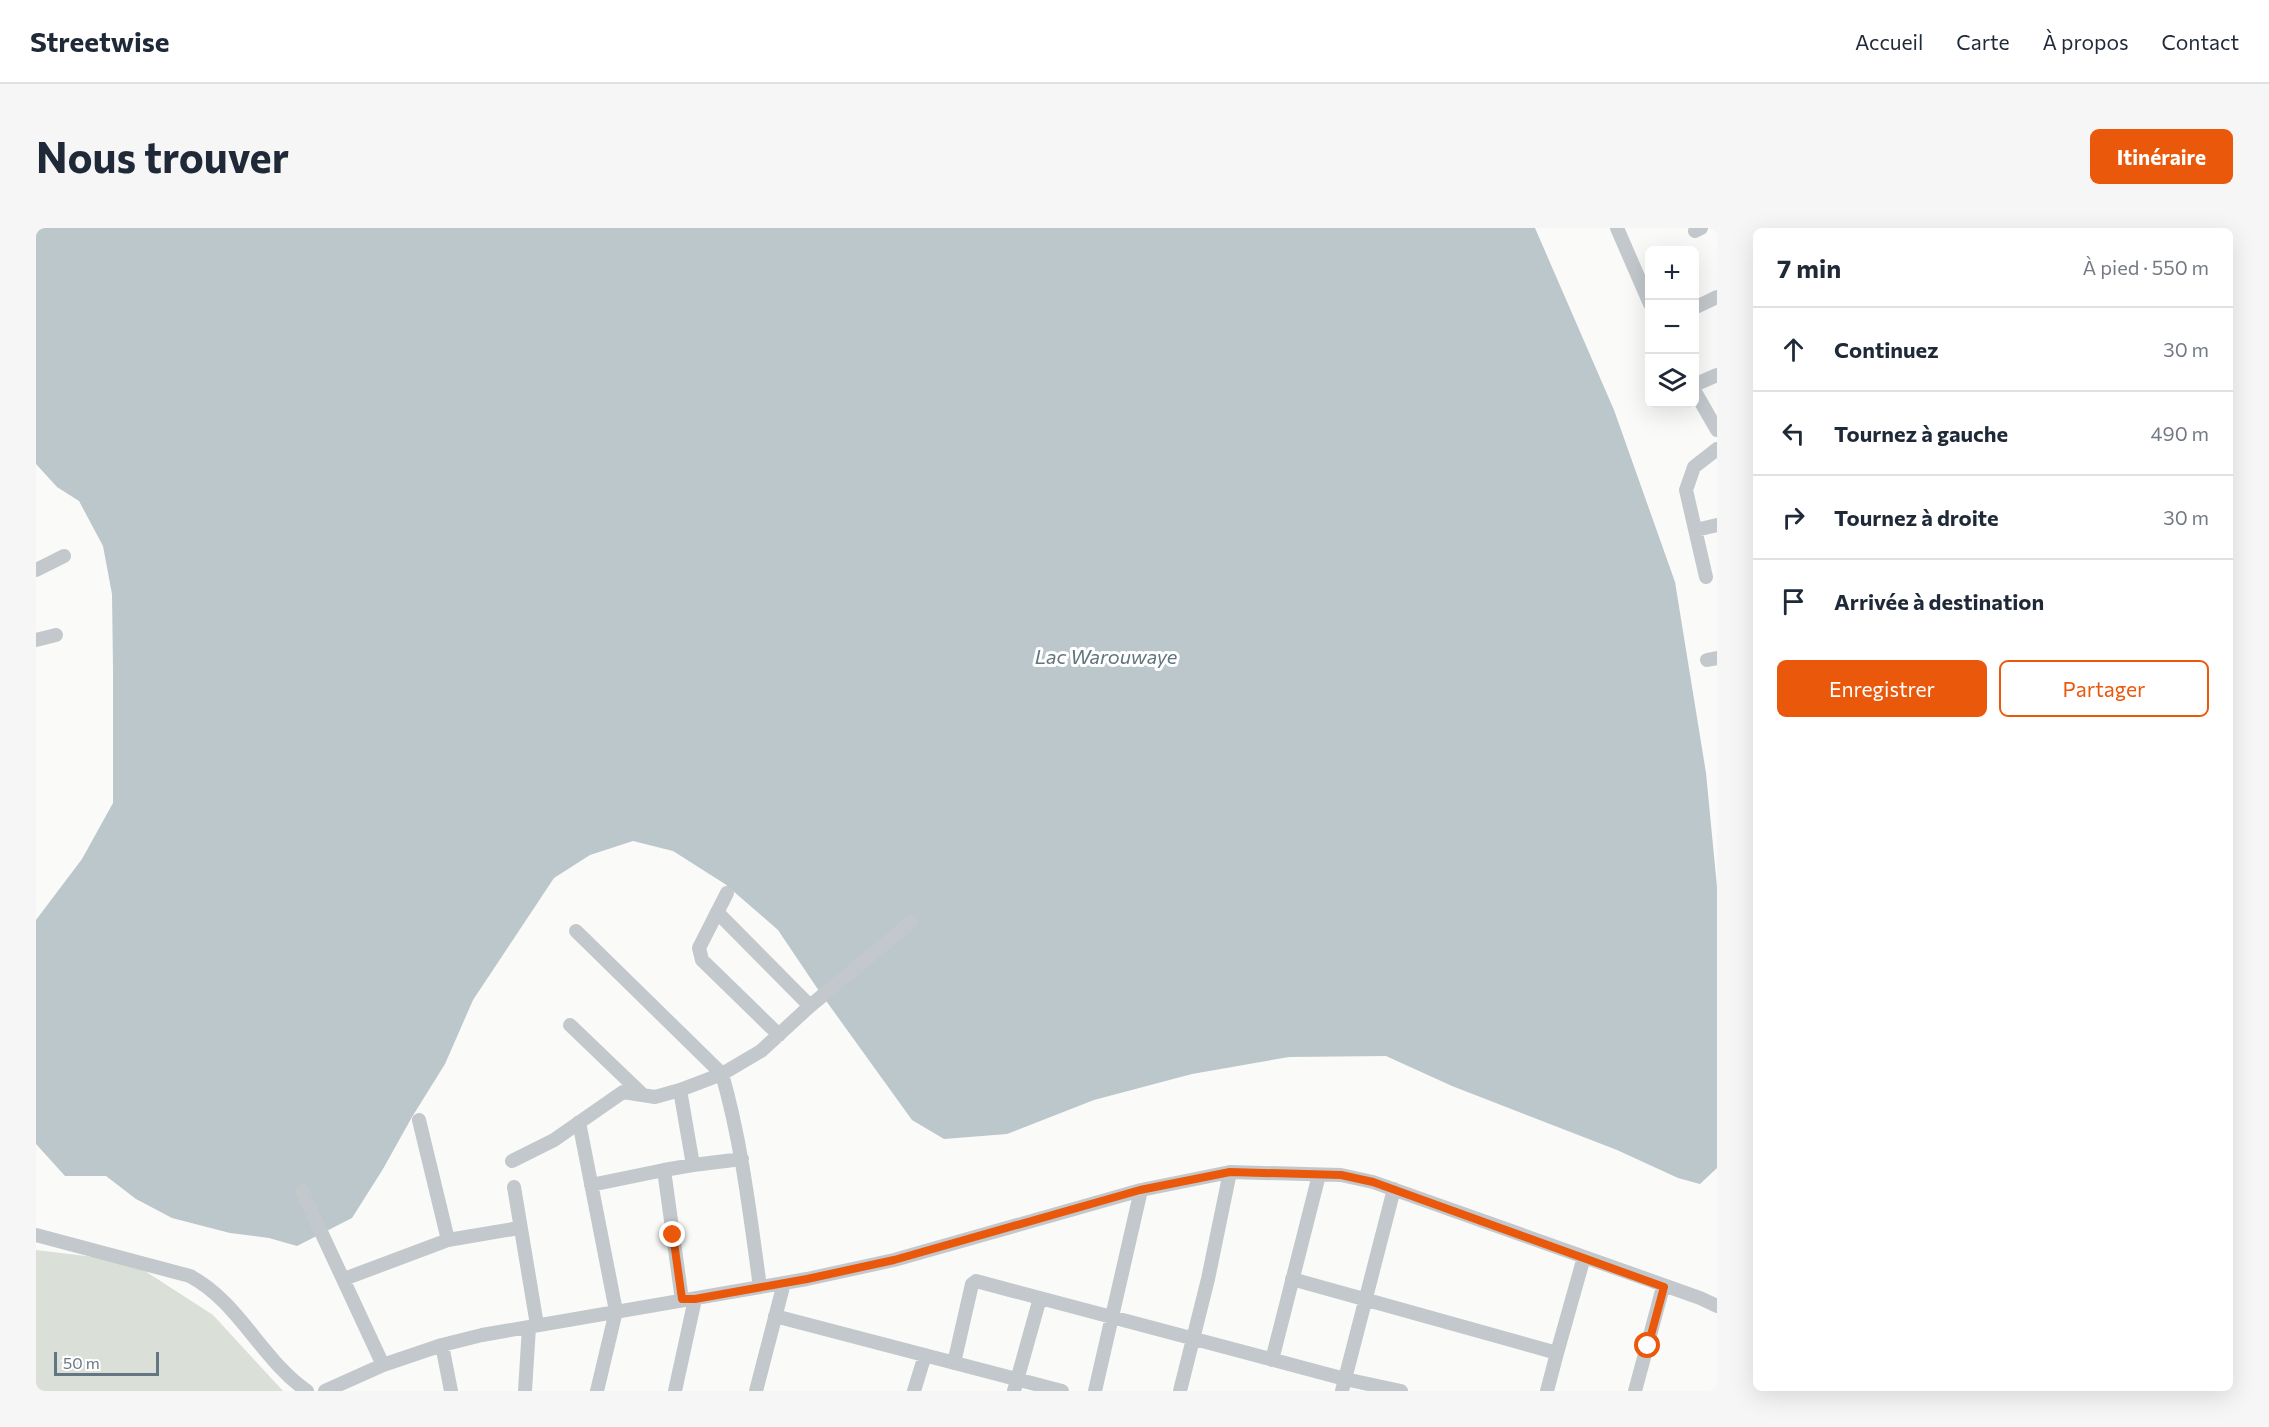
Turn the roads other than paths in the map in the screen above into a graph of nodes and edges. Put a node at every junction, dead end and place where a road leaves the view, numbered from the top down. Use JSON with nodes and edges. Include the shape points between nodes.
{"nodes":[{"id":1,"x":1617,"y":228,"type":"edge"},
{"id":2,"x":1717,"y":297,"type":"edge"},
{"id":3,"x":1648,"y":300,"type":"edge"},
{"id":4,"x":1699,"y":306,"type":"edge"},
{"id":5,"x":1717,"y":375,"type":"edge"},
{"id":6,"x":1699,"y":384,"type":"edge"},
{"id":7,"x":1699,"y":397,"type":"edge"},
{"id":8,"x":1717,"y":430,"type":"edge"},
{"id":9,"x":1717,"y":449,"type":"edge"},
{"id":10,"x":1717,"y":525,"type":"edge"},
{"id":11,"x":1696,"y":530,"type":"junction"},
{"id":12,"x":64,"y":556,"type":"dead end"},
{"id":13,"x":36,"y":570,"type":"edge"},
{"id":14,"x":1706,"y":577,"type":"dead end"},
{"id":15,"x":56,"y":634,"type":"dead end"},
{"id":16,"x":36,"y":640,"type":"edge"},
{"id":17,"x":727,"y":893,"type":"dead end"},
{"id":18,"x":717,"y":912,"type":"junction"},
{"id":19,"x":911,"y":922,"type":"dead end"},
{"id":20,"x":576,"y":931,"type":"dead end"},
{"id":21,"x":810,"y":1006,"type":"junction"},
{"id":22,"x":570,"y":1025,"type":"dead end"},
{"id":23,"x":779,"y":1035,"type":"junction"},
{"id":24,"x":722,"y":1074,"type":"junction"},
{"id":25,"x":680,"y":1090,"type":"junction"},
{"id":26,"x":643,"y":1095,"type":"junction"},
{"id":27,"x":419,"y":1120,"type":"dead end"},
{"id":28,"x":579,"y":1122,"type":"junction"},
{"id":29,"x":742,"y":1159,"type":"junction"},
{"id":30,"x":512,"y":1161,"type":"dead end"},
{"id":31,"x":693,"y":1165,"type":"junction"},
{"id":32,"x":664,"y":1170,"type":"junction"},
{"id":33,"x":1230,"y":1172,"type":"junction"},
{"id":34,"x":1319,"y":1175,"type":"junction"},
{"id":35,"x":591,"y":1185,"type":"junction"},
{"id":36,"x":514,"y":1187,"type":"dead end"},
{"id":37,"x":1394,"y":1189,"type":"junction"},
{"id":38,"x":1140,"y":1190,"type":"junction"},
{"id":39,"x":302,"y":1191,"type":"dead end"},
{"id":40,"x":519,"y":1228,"type":"junction"},
{"id":41,"x":36,"y":1235,"type":"edge"},
{"id":42,"x":448,"y":1239,"type":"junction"},
{"id":43,"x":1584,"y":1257,"type":"junction"},
{"id":44,"x":344,"y":1279,"type":"junction"},
{"id":45,"x":1292,"y":1279,"type":"junction"},
{"id":46,"x":784,"y":1283,"type":"junction"},
{"id":47,"x":760,"y":1287,"type":"junction"},
{"id":48,"x":1664,"y":1287,"type":"junction"},
{"id":49,"x":1040,"y":1298,"type":"junction"},
{"id":50,"x":689,"y":1299,"type":"junction"},
{"id":51,"x":1365,"y":1300,"type":"junction"},
{"id":52,"x":1717,"y":1306,"type":"edge"},
{"id":53,"x":616,"y":1311,"type":"junction"},
{"id":54,"x":775,"y":1316,"type":"junction"},
{"id":55,"x":1112,"y":1317,"type":"junction"},
{"id":56,"x":533,"y":1326,"type":"junction"},
{"id":57,"x":1193,"y":1339,"type":"junction"},
{"id":58,"x":442,"y":1346,"type":"junction"},
{"id":59,"x":1557,"y":1353,"type":"junction"},
{"id":60,"x":925,"y":1355,"type":"junction"},
{"id":61,"x":1272,"y":1360,"type":"junction"},
{"id":62,"x":954,"y":1363,"type":"junction"},
{"id":63,"x":383,"y":1365,"type":"junction"},
{"id":64,"x":1016,"y":1385,"type":"edge"},
{"id":65,"x":1343,"y":1385,"type":"edge"},
{"id":66,"x":308,"y":1391,"type":"edge"},
{"id":67,"x":325,"y":1391,"type":"edge"},
{"id":68,"x":452,"y":1391,"type":"edge"},
{"id":69,"x":525,"y":1391,"type":"edge"},
{"id":70,"x":597,"y":1391,"type":"edge"},
{"id":71,"x":675,"y":1391,"type":"edge"},
{"id":72,"x":756,"y":1391,"type":"edge"},
{"id":73,"x":914,"y":1391,"type":"edge"},
{"id":74,"x":1062,"y":1391,"type":"edge"},
{"id":75,"x":1095,"y":1391,"type":"edge"},
{"id":76,"x":1180,"y":1391,"type":"edge"},
{"id":77,"x":1401,"y":1391,"type":"edge"},
{"id":78,"x":1547,"y":1391,"type":"edge"},
{"id":79,"x":1635,"y":1391,"type":"edge"}],
"edges":[{"from":1,"to":3,"type":"street"},
{"from":2,"to":4,"type":"street"},
{"from":5,"to":6,"type":"street"},
{"from":7,"to":8,"type":"street"},
{"from":9,"to":11,"type":"street","via":[[1694,467],[1686,490]]},
{"from":10,"to":11,"type":"street"},
{"from":11,"to":14,"type":"street"},
{"from":12,"to":13,"type":"street"},
{"from":15,"to":16,"type":"street"},
{"from":17,"to":18,"type":"street"},
{"from":18,"to":21,"type":"street"},
{"from":18,"to":23,"type":"street","via":[[699,948],[702,960]]},
{"from":19,"to":21,"type":"street"},
{"from":20,"to":24,"type":"street"},
{"from":21,"to":23,"type":"street"},
{"from":22,"to":26,"type":"street"},
{"from":23,"to":24,"type":"street","via":[[761,1051]]},
{"from":24,"to":25,"type":"street"},
{"from":24,"to":29,"type":"street"},
{"from":25,"to":26,"type":"street"},
{"from":25,"to":31,"type":"street"},
{"from":26,"to":28,"type":"street","via":[[623,1092]]},
{"from":27,"to":42,"type":"street"},
{"from":28,"to":30,"type":"street"},
{"from":28,"to":35,"type":"street"},
{"from":29,"to":31,"type":"street"},
{"from":29,"to":47,"type":"street"},
{"from":31,"to":32,"type":"street"},
{"from":32,"to":35,"type":"street"},
{"from":32,"to":50,"type":"street"},
{"from":33,"to":34,"type":"street"},
{"from":33,"to":38,"type":"street"},
{"from":33,"to":57,"type":"street"},
{"from":34,"to":37,"type":"street","via":[[1341,1175]]},
{"from":34,"to":45,"type":"street"},
{"from":35,"to":53,"type":"street"},
{"from":36,"to":40,"type":"street"},
{"from":37,"to":43,"type":"street"},
{"from":37,"to":51,"type":"street"},
{"from":38,"to":46,"type":"street","via":[[894,1260]]},
{"from":38,"to":55,"type":"street"},
{"from":39,"to":44,"type":"street"},
{"from":40,"to":42,"type":"street"},
{"from":40,"to":56,"type":"street"},
{"from":41,"to":66,"type":"street","via":[[190,1276],[207,1285],[279,1368]]},
{"from":42,"to":44,"type":"street"},
{"from":43,"to":48,"type":"street"},
{"from":43,"to":59,"type":"street"},
{"from":44,"to":63,"type":"street"},
{"from":45,"to":51,"type":"street"},
{"from":45,"to":61,"type":"street"},
{"from":46,"to":47,"type":"street"},
{"from":46,"to":54,"type":"street"},
{"from":47,"to":50,"type":"street"},
{"from":48,"to":52,"type":"street"},
{"from":48,"to":79,"type":"street"},
{"from":49,"to":55,"type":"street"},
{"from":49,"to":62,"type":"street","via":[[976,1281],[972,1284]]},
{"from":49,"to":64,"type":"street"},
{"from":50,"to":53,"type":"street"},
{"from":50,"to":71,"type":"street"},
{"from":51,"to":59,"type":"street"},
{"from":51,"to":65,"type":"street"},
{"from":53,"to":56,"type":"street"},
{"from":53,"to":70,"type":"street"},
{"from":54,"to":60,"type":"street"},
{"from":54,"to":72,"type":"street"},
{"from":55,"to":57,"type":"street"},
{"from":55,"to":75,"type":"street"},
{"from":56,"to":58,"type":"street"},
{"from":56,"to":69,"type":"street"},
{"from":57,"to":61,"type":"street"},
{"from":57,"to":76,"type":"street"},
{"from":58,"to":63,"type":"street"},
{"from":58,"to":68,"type":"street"},
{"from":59,"to":78,"type":"street"},
{"from":60,"to":62,"type":"street"},
{"from":60,"to":73,"type":"street"},
{"from":61,"to":65,"type":"street"},
{"from":62,"to":64,"type":"street"},
{"from":63,"to":67,"type":"street"},
{"from":64,"to":74,"type":"street"},
{"from":65,"to":77,"type":"street"}]}
